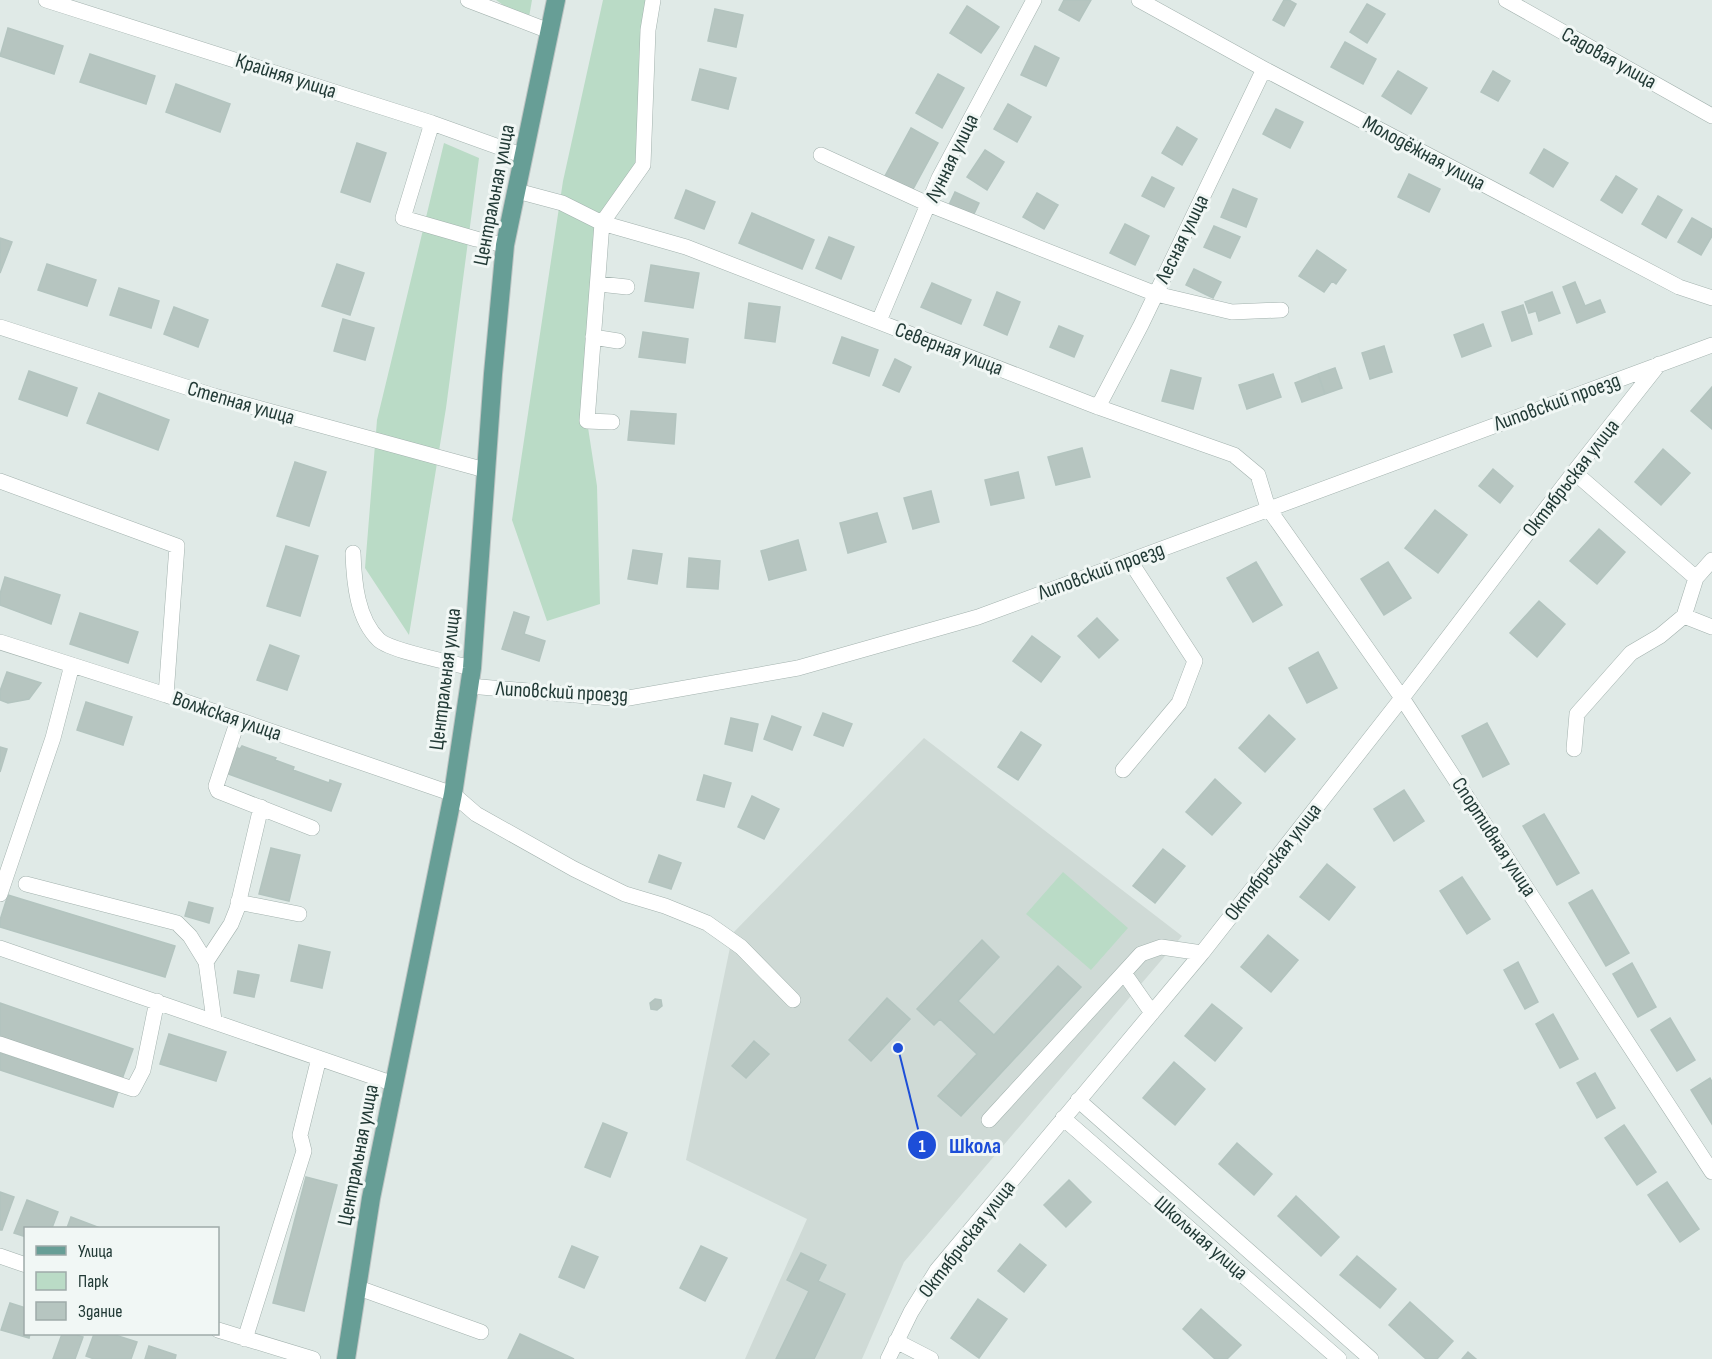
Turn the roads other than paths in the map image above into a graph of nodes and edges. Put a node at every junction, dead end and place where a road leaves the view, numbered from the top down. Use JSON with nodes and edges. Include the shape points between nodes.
{"nodes":[{"id":1,"x":46,"y":0,"type":"edge"},
{"id":2,"x":468,"y":0,"type":"edge"},
{"id":3,"x":556,"y":0,"type":"edge"},
{"id":4,"x":653,"y":0,"type":"edge"},
{"id":5,"x":1034,"y":0,"type":"edge"},
{"id":6,"x":1139,"y":0,"type":"edge"},
{"id":7,"x":1506,"y":0,"type":"edge"},
{"id":8,"x":549,"y":31,"type":"junction"},
{"id":9,"x":1264,"y":69,"type":"junction"},
{"id":10,"x":1712,"y":116,"type":"edge"},
{"id":11,"x":432,"y":123,"type":"junction"},
{"id":12,"x":821,"y":155,"type":"dead end"},
{"id":13,"x":524,"y":156,"type":"junction"},
{"id":14,"x":517,"y":191,"type":"junction"},
{"id":15,"x":928,"y":204,"type":"junction"},
{"id":16,"x":602,"y":223,"type":"junction"},
{"id":17,"x":505,"y":245,"type":"junction"},
{"id":18,"x":599,"y":284,"type":"junction"},
{"id":19,"x":627,"y":287,"type":"dead end"},
{"id":20,"x":1156,"y":294,"type":"junction"},
{"id":21,"x":1712,"y":298,"type":"edge"},
{"id":22,"x":1281,"y":310,"type":"dead end"},
{"id":23,"x":879,"y":321,"type":"junction"},
{"id":24,"x":0,"y":327,"type":"edge"},
{"id":25,"x":593,"y":337,"type":"junction"},
{"id":26,"x":618,"y":341,"type":"dead end"},
{"id":27,"x":1712,"y":345,"type":"edge"},
{"id":28,"x":1659,"y":364,"type":"junction"},
{"id":29,"x":1098,"y":407,"type":"junction"},
{"id":30,"x":612,"y":422,"type":"dead end"},
{"id":31,"x":485,"y":470,"type":"junction"},
{"id":32,"x":1574,"y":472,"type":"junction"},
{"id":33,"x":0,"y":481,"type":"edge"},
{"id":34,"x":1268,"y":508,"type":"junction"},
{"id":35,"x":353,"y":553,"type":"dead end"},
{"id":36,"x":1712,"y":560,"type":"edge"},
{"id":37,"x":1130,"y":561,"type":"junction"},
{"id":38,"x":1696,"y":578,"type":"junction"},
{"id":39,"x":1684,"y":616,"type":"junction"},
{"id":40,"x":1712,"y":627,"type":"edge"},
{"id":41,"x":0,"y":643,"type":"edge"},
{"id":42,"x":72,"y":665,"type":"junction"},
{"id":43,"x":472,"y":668,"type":"junction"},
{"id":44,"x":469,"y":686,"type":"junction"},
{"id":45,"x":166,"y":695,"type":"junction"},
{"id":46,"x":1402,"y":698,"type":"junction"},
{"id":47,"x":238,"y":720,"type":"junction"},
{"id":48,"x":1574,"y":749,"type":"dead end"},
{"id":49,"x":1123,"y":770,"type":"dead end"},
{"id":50,"x":453,"y":794,"type":"junction"},
{"id":51,"x":261,"y":807,"type":"junction"},
{"id":52,"x":312,"y":828,"type":"dead end"},
{"id":53,"x":26,"y":884,"type":"dead end"},
{"id":54,"x":0,"y":894,"type":"edge"},
{"id":55,"x":238,"y":902,"type":"junction"},
{"id":56,"x":298,"y":914,"type":"dead end"},
{"id":57,"x":0,"y":948,"type":"edge"},
{"id":58,"x":1202,"y":953,"type":"junction"},
{"id":59,"x":206,"y":962,"type":"junction"},
{"id":60,"x":1124,"y":974,"type":"junction"},
{"id":61,"x":793,"y":1000,"type":"dead end"},
{"id":62,"x":157,"y":1001,"type":"junction"},
{"id":63,"x":1152,"y":1013,"type":"junction"},
{"id":64,"x":214,"y":1020,"type":"junction"},
{"id":65,"x":0,"y":1044,"type":"edge"},
{"id":66,"x":319,"y":1058,"type":"junction"},
{"id":67,"x":394,"y":1084,"type":"junction"},
{"id":68,"x":1078,"y":1100,"type":"junction"},
{"id":69,"x":1063,"y":1118,"type":"junction"},
{"id":70,"x":989,"y":1120,"type":"dead end"},
{"id":71,"x":1712,"y":1172,"type":"edge"},
{"id":72,"x":0,"y":1256,"type":"edge"},
{"id":73,"x":24,"y":1264,"type":"edge"},
{"id":74,"x":356,"y":1287,"type":"junction"},
{"id":75,"x":219,"y":1330,"type":"edge"},
{"id":76,"x":481,"y":1332,"type":"dead end"},
{"id":77,"x":245,"y":1339,"type":"junction"},
{"id":78,"x":896,"y":1341,"type":"junction"},
{"id":79,"x":313,"y":1359,"type":"edge"},
{"id":80,"x":346,"y":1359,"type":"edge"},
{"id":81,"x":888,"y":1359,"type":"edge"},
{"id":82,"x":931,"y":1359,"type":"edge"},
{"id":83,"x":1339,"y":1359,"type":"edge"},
{"id":84,"x":1371,"y":1359,"type":"edge"}],
"edges":[{"from":1,"to":11,"type":"street","name":"Крайняя улица"},
{"from":2,"to":8,"type":"street"},
{"from":3,"to":8,"type":"main road","name":"Центральная улица"},
{"from":4,"to":16,"type":"street","via":[[642,165]]},
{"from":5,"to":15,"type":"street","name":"Лунная улица"},
{"from":6,"to":9,"type":"street","name":"Молодёжная улица"},
{"from":7,"to":10,"type":"street","name":"Садовая улица"},
{"from":8,"to":13,"type":"main road","name":"Центральная улица"},
{"from":9,"to":20,"type":"street","name":"Лесная улица"},
{"from":9,"to":21,"type":"street","name":"Молодёжная улица","via":[[1679,287]]},
{"from":11,"to":13,"type":"street","name":"Крайняя улица"},
{"from":11,"to":17,"type":"street","via":[[403,218]]},
{"from":12,"to":15,"type":"street"},
{"from":13,"to":14,"type":"main road","name":"Центральная улица"},
{"from":14,"to":16,"type":"street","name":"Северная улица","via":[[562,203]]},
{"from":14,"to":17,"type":"main road","name":"Центральная улица"},
{"from":15,"to":20,"type":"street"},
{"from":15,"to":23,"type":"street","name":"Лунная улица"},
{"from":16,"to":18,"type":"street"},
{"from":16,"to":23,"type":"street","name":"Северная улица","via":[[686,247]]},
{"from":17,"to":31,"type":"main road","name":"Центральная улица"},
{"from":18,"to":19,"type":"street"},
{"from":18,"to":25,"type":"street"},
{"from":20,"to":22,"type":"street","via":[[1232,312]]},
{"from":20,"to":29,"type":"street","name":"Лесная улица"},
{"from":23,"to":29,"type":"street","name":"Северная улица"},
{"from":24,"to":31,"type":"street","name":"Степная улица","via":[[214,396]]},
{"from":25,"to":26,"type":"street"},
{"from":25,"to":30,"type":"street","via":[[587,421]]},
{"from":27,"to":28,"type":"street","name":"Липовский проезд"},
{"from":28,"to":32,"type":"street","name":"Октябрьская улица"},
{"from":28,"to":34,"type":"street","name":"Липовский проезд"},
{"from":29,"to":34,"type":"street","name":"Северная улица","via":[[1234,455],[1258,476]]},
{"from":31,"to":43,"type":"main road","name":"Центральная улица"},
{"from":32,"to":38,"type":"street"},
{"from":32,"to":46,"type":"street","name":"Октябрьская улица"},
{"from":33,"to":45,"type":"street","via":[[177,546]]},
{"from":34,"to":37,"type":"street","name":"Липовский проезд"},
{"from":34,"to":46,"type":"street","name":"Спортивная улица"},
{"from":35,"to":43,"type":"street","via":[[363,616],[380,641]]},
{"from":36,"to":38,"type":"street"},
{"from":37,"to":44,"type":"street","name":"Липовский проезд","via":[[978,617],[798,668],[623,699]]},
{"from":37,"to":49,"type":"street","via":[[1195,661],[1179,703]]},
{"from":38,"to":39,"type":"street"},
{"from":39,"to":40,"type":"street"},
{"from":39,"to":48,"type":"street","via":[[1631,653],[1577,714]]},
{"from":41,"to":42,"type":"street","name":"Волжская улица"},
{"from":42,"to":45,"type":"street","name":"Волжская улица"},
{"from":42,"to":54,"type":"street","via":[[54,738]]},
{"from":43,"to":44,"type":"main road","name":"Центральная улица"},
{"from":44,"to":50,"type":"main road","name":"Центральная улица"},
{"from":45,"to":47,"type":"street","name":"Волжская улица"},
{"from":46,"to":58,"type":"street","name":"Октябрьская улица"},
{"from":46,"to":71,"type":"street","name":"Спортивная улица"},
{"from":47,"to":50,"type":"street","name":"Волжская улица"},
{"from":47,"to":51,"type":"street","via":[[216,786],[218,791]]},
{"from":50,"to":61,"type":"street","via":[[476,814],[574,869],[625,894],[708,923],[741,947]]},
{"from":50,"to":67,"type":"main road","name":"Центральная улица"},
{"from":51,"to":52,"type":"street"},
{"from":51,"to":55,"type":"street"},
{"from":53,"to":59,"type":"street","via":[[177,923]]},
{"from":55,"to":56,"type":"street"},
{"from":55,"to":59,"type":"street","via":[[231,924]]},
{"from":57,"to":62,"type":"street"},
{"from":58,"to":60,"type":"street","via":[[1161,947],[1141,954]]},
{"from":58,"to":63,"type":"street","name":"Октябрьская улица"},
{"from":59,"to":64,"type":"street"},
{"from":60,"to":63,"type":"street"},
{"from":60,"to":70,"type":"street"},
{"from":62,"to":64,"type":"street"},
{"from":62,"to":65,"type":"street","via":[[143,1070],[133,1089]]},
{"from":63,"to":68,"type":"street","name":"Октябрьская улица"},
{"from":64,"to":66,"type":"street"},
{"from":66,"to":67,"type":"street"},
{"from":66,"to":77,"type":"street","via":[[300,1135],[304,1151]]},
{"from":67,"to":74,"type":"main road","name":"Центральная улица"},
{"from":68,"to":69,"type":"street","name":"Октябрьская улица"},
{"from":68,"to":84,"type":"street"},
{"from":69,"to":78,"type":"street","name":"Октябрьская улица","via":[[937,1270]]},
{"from":69,"to":83,"type":"street","name":"Школьная улица"},
{"from":72,"to":73,"type":"street"},
{"from":74,"to":76,"type":"street"},
{"from":74,"to":80,"type":"main road","name":"Центральная улица"},
{"from":75,"to":77,"type":"street"},
{"from":77,"to":79,"type":"street"},
{"from":78,"to":81,"type":"street","name":"Октябрьская улица"},
{"from":78,"to":82,"type":"street"}]}
